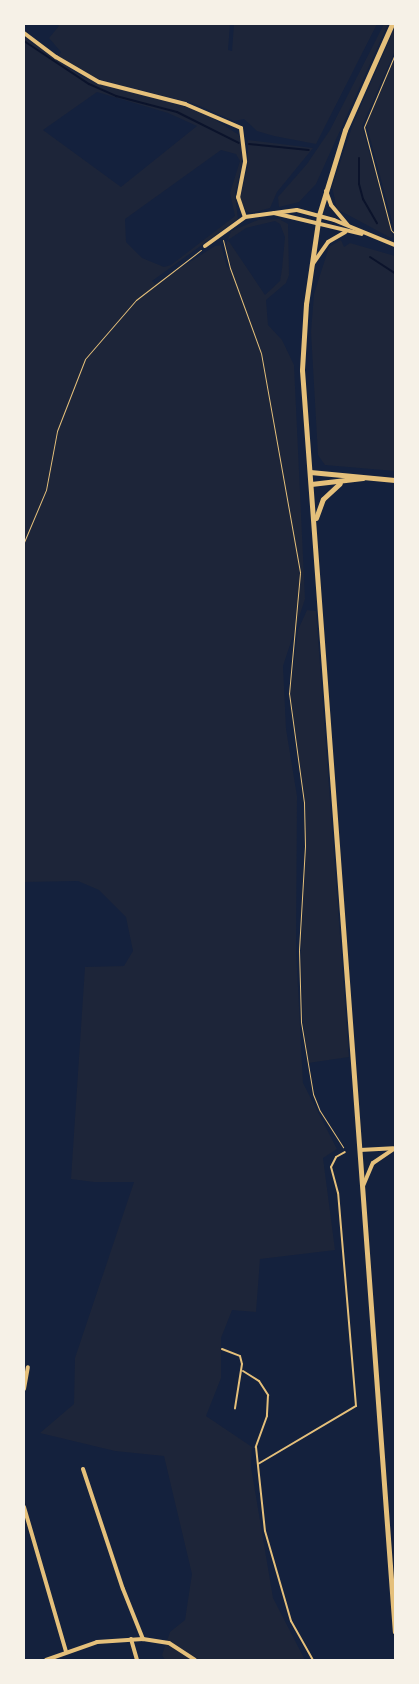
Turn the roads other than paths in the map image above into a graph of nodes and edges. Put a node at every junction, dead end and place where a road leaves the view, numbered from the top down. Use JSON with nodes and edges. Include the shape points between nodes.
{"nodes":[{"id":1,"x":392,"y":24,"type":"edge"},
{"id":2,"x":24,"y":33,"type":"edge"},
{"id":3,"x":326,"y":190,"type":"junction"},
{"id":4,"x":272,"y":212,"type":"junction"},
{"id":5,"x":319,"y":215,"type":"junction"},
{"id":6,"x":245,"y":217,"type":"junction"},
{"id":7,"x":317,"y":225,"type":"junction"},
{"id":8,"x":349,"y":226,"type":"junction"},
{"id":9,"x":345,"y":232,"type":"junction"},
{"id":10,"x":365,"y":234,"type":"junction"},
{"id":11,"x":205,"y":246,"type":"road end"},
{"id":12,"x":395,"y":246,"type":"edge"},
{"id":13,"x":312,"y":266,"type":"junction"},
{"id":14,"x":310,"y":472,"type":"junction"},
{"id":15,"x":366,"y":478,"type":"junction"},
{"id":16,"x":395,"y":480,"type":"edge"},
{"id":17,"x":343,"y":482,"type":"junction"},
{"id":18,"x":312,"y":484,"type":"junction"},
{"id":19,"x":315,"y":521,"type":"junction"},
{"id":20,"x":395,"y":1148,"type":"edge"},
{"id":21,"x":360,"y":1150,"type":"junction"},
{"id":22,"x":345,"y":1152,"type":"road end"},
{"id":23,"x":363,"y":1186,"type":"junction"},
{"id":24,"x":222,"y":1349,"type":"dead end"},
{"id":25,"x":28,"y":1367,"type":"dead end"},
{"id":26,"x":243,"y":1371,"type":"junction"},
{"id":27,"x":24,"y":1389,"type":"edge"},
{"id":28,"x":235,"y":1408,"type":"dead end"},
{"id":29,"x":258,"y":1464,"type":"junction"},
{"id":30,"x":83,"y":1469,"type":"dead end"},
{"id":31,"x":24,"y":1507,"type":"edge"},
{"id":32,"x":395,"y":1632,"type":"edge"},
{"id":33,"x":130,"y":1639,"type":"junction"},
{"id":34,"x":143,"y":1639,"type":"junction"},
{"id":35,"x":66,"y":1652,"type":"junction"},
{"id":36,"x":46,"y":1660,"type":"edge"},
{"id":37,"x":137,"y":1660,"type":"edge"},
{"id":38,"x":195,"y":1660,"type":"edge"},
{"id":39,"x":313,"y":1660,"type":"edge"}],
"edges":[{"from":1,"to":3,"type":"main road","via":[[345,130]]},
{"from":2,"to":6,"type":"street","via":[[56,57],[100,82],[185,104],[241,128],[245,162],[238,197]]},
{"from":3,"to":5,"type":"main road"},
{"from":3,"to":8,"type":"street","via":[[331,204]]},
{"from":4,"to":5,"type":"street","via":[[297,210]]},
{"from":4,"to":6,"type":"street"},
{"from":4,"to":7,"type":"street"},
{"from":5,"to":7,"type":"main road"},
{"from":5,"to":8,"type":"street"},
{"from":6,"to":11,"type":"street"},
{"from":7,"to":9,"type":"street"},
{"from":7,"to":13,"type":"main road"},
{"from":8,"to":10,"type":"street"},
{"from":9,"to":10,"type":"street"},
{"from":9,"to":13,"type":"street","via":[[328,242]]},
{"from":10,"to":12,"type":"street"},
{"from":13,"to":14,"type":"main road","via":[[302,370]]},
{"from":14,"to":15,"type":"main road"},
{"from":14,"to":18,"type":"main road"},
{"from":15,"to":16,"type":"main road"},
{"from":15,"to":17,"type":"main road"},
{"from":17,"to":18,"type":"main road"},
{"from":17,"to":19,"type":"main road","via":[[331,488],[323,499]]},
{"from":18,"to":19,"type":"main road"},
{"from":19,"to":21,"type":"main road"},
{"from":20,"to":21,"type":"street"},
{"from":20,"to":23,"type":"street","via":[[373,1163]]},
{"from":21,"to":23,"type":"main road"},
{"from":22,"to":29,"type":"lane","via":[[336,1157],[331,1167],[338,1193],[356,1406]]},
{"from":23,"to":32,"type":"main road"},
{"from":24,"to":26,"type":"lane","via":[[240,1356]]},
{"from":25,"to":27,"type":"street"},
{"from":26,"to":28,"type":"lane"},
{"from":26,"to":29,"type":"lane","via":[[264,1386],[270,1404],[256,1447]]},
{"from":29,"to":39,"type":"lane","via":[[264,1531],[271,1560],[291,1620]]},
{"from":30,"to":34,"type":"street","via":[[119,1580]]},
{"from":31,"to":35,"type":"street"},
{"from":33,"to":34,"type":"street"},
{"from":33,"to":35,"type":"street","via":[[97,1642]]},
{"from":33,"to":37,"type":"street"},
{"from":34,"to":38,"type":"street","via":[[169,1643]]},
{"from":35,"to":36,"type":"street"}]}
